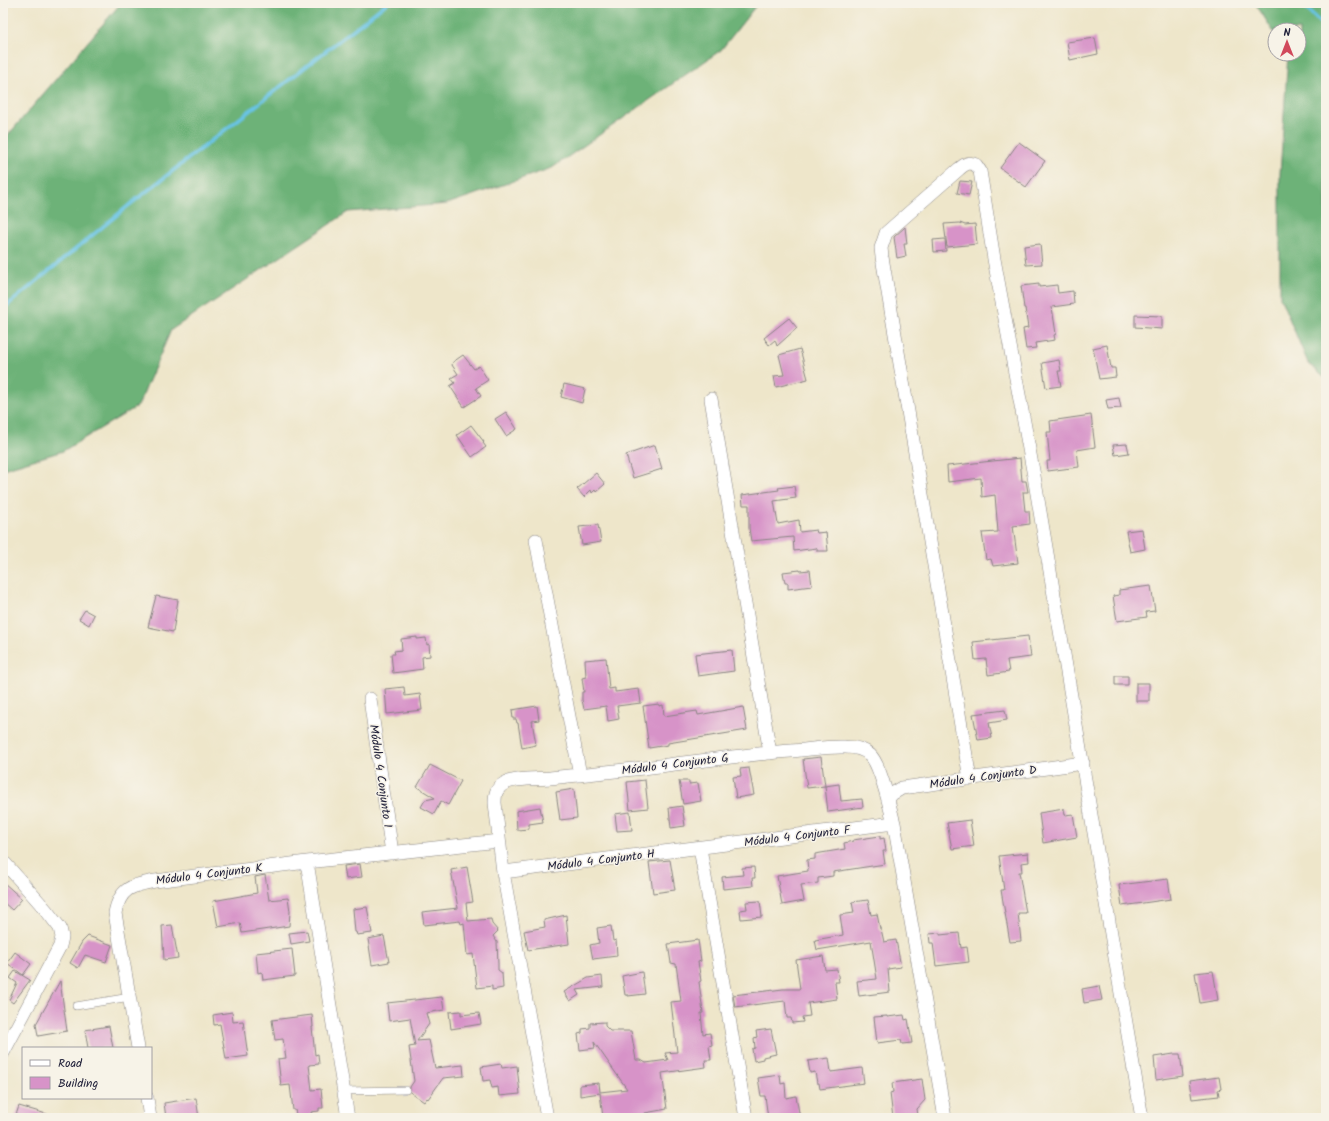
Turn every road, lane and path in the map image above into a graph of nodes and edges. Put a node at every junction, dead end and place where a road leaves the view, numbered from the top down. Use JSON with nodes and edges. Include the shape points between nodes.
{"nodes":[{"id":1,"x":711,"y":399,"type":"dead end"},
{"id":2,"x":536,"y":540,"type":"dead end"},
{"id":3,"x":370,"y":699,"type":"dead end"},
{"id":4,"x":770,"y":753,"type":"junction"},
{"id":5,"x":1083,"y":763,"type":"junction"},
{"id":6,"x":580,"y":775,"type":"junction"},
{"id":7,"x":970,"y":779,"type":"junction"},
{"id":8,"x":888,"y":799,"type":"junction"},
{"id":9,"x":894,"y":823,"type":"junction"},
{"id":10,"x":499,"y":841,"type":"junction"},
{"id":11,"x":700,"y":848,"type":"junction"},
{"id":12,"x":392,"y":853,"type":"junction"},
{"id":13,"x":3,"y":861,"type":"edge"},
{"id":14,"x":307,"y":862,"type":"junction"},
{"id":15,"x":503,"y":872,"type":"junction"},
{"id":16,"x":130,"y":997,"type":"junction"},
{"id":17,"x":76,"y":1006,"type":"dead end"},
{"id":18,"x":138,"y":1047,"type":"edge"},
{"id":19,"x":3,"y":1053,"type":"edge"},
{"id":20,"x":406,"y":1090,"type":"dead end"},
{"id":21,"x":344,"y":1091,"type":"junction"},
{"id":22,"x":147,"y":1099,"type":"edge"},
{"id":23,"x":150,"y":1118,"type":"edge"},
{"id":24,"x":348,"y":1118,"type":"edge"},
{"id":25,"x":547,"y":1118,"type":"edge"},
{"id":26,"x":746,"y":1118,"type":"edge"},
{"id":27,"x":945,"y":1118,"type":"edge"},
{"id":28,"x":1142,"y":1118,"type":"edge"}],
"edges":[{"from":1,"to":4,"type":"street"},
{"from":2,"to":6,"type":"street"},
{"from":3,"to":12,"type":"street","name":"Módulo 4 Conjunto I"},
{"from":4,"to":6,"type":"street","name":"Módulo 4 Conjunto G"},
{"from":4,"to":8,"type":"street","name":"Módulo 4 Conjunto G","via":[[858,748],[871,755],[876,763]]},
{"from":5,"to":7,"type":"street","name":"Módulo 4 Conjunto D"},
{"from":5,"to":7,"type":"street","via":[[980,171],[976,165],[967,163],[886,233],[882,257]]},
{"from":5,"to":28,"type":"street"},
{"from":6,"to":10,"type":"street","via":[[510,781],[498,788],[495,803]]},
{"from":7,"to":8,"type":"street","name":"Módulo 4 Conjunto D","via":[[902,788]]},
{"from":8,"to":9,"type":"street","name":"Módulo 4 Conjunto G"},
{"from":9,"to":11,"type":"street","name":"Módulo 4 Conjunto F"},
{"from":9,"to":27,"type":"street","name":"Módulo 4 Conjunto G"},
{"from":10,"to":12,"type":"street","name":"Módulo 4 Conjunto K"},
{"from":10,"to":15,"type":"street"},
{"from":11,"to":15,"type":"street","name":"Módulo 4 Conjunto H"},
{"from":11,"to":26,"type":"street"},
{"from":12,"to":14,"type":"street","name":"Módulo 4 Conjunto K"},
{"from":13,"to":19,"type":"street","via":[[60,928],[62,937],[60,946]]},
{"from":14,"to":16,"type":"street","name":"Módulo 4 Conjunto K","via":[[138,884],[128,889],[117,901],[116,913]]},
{"from":14,"to":21,"type":"street"},
{"from":15,"to":25,"type":"street"},
{"from":16,"to":17,"type":"lane"},
{"from":16,"to":18,"type":"street"},
{"from":20,"to":21,"type":"lane"},
{"from":21,"to":24,"type":"street"},
{"from":22,"to":23,"type":"street"}]}
